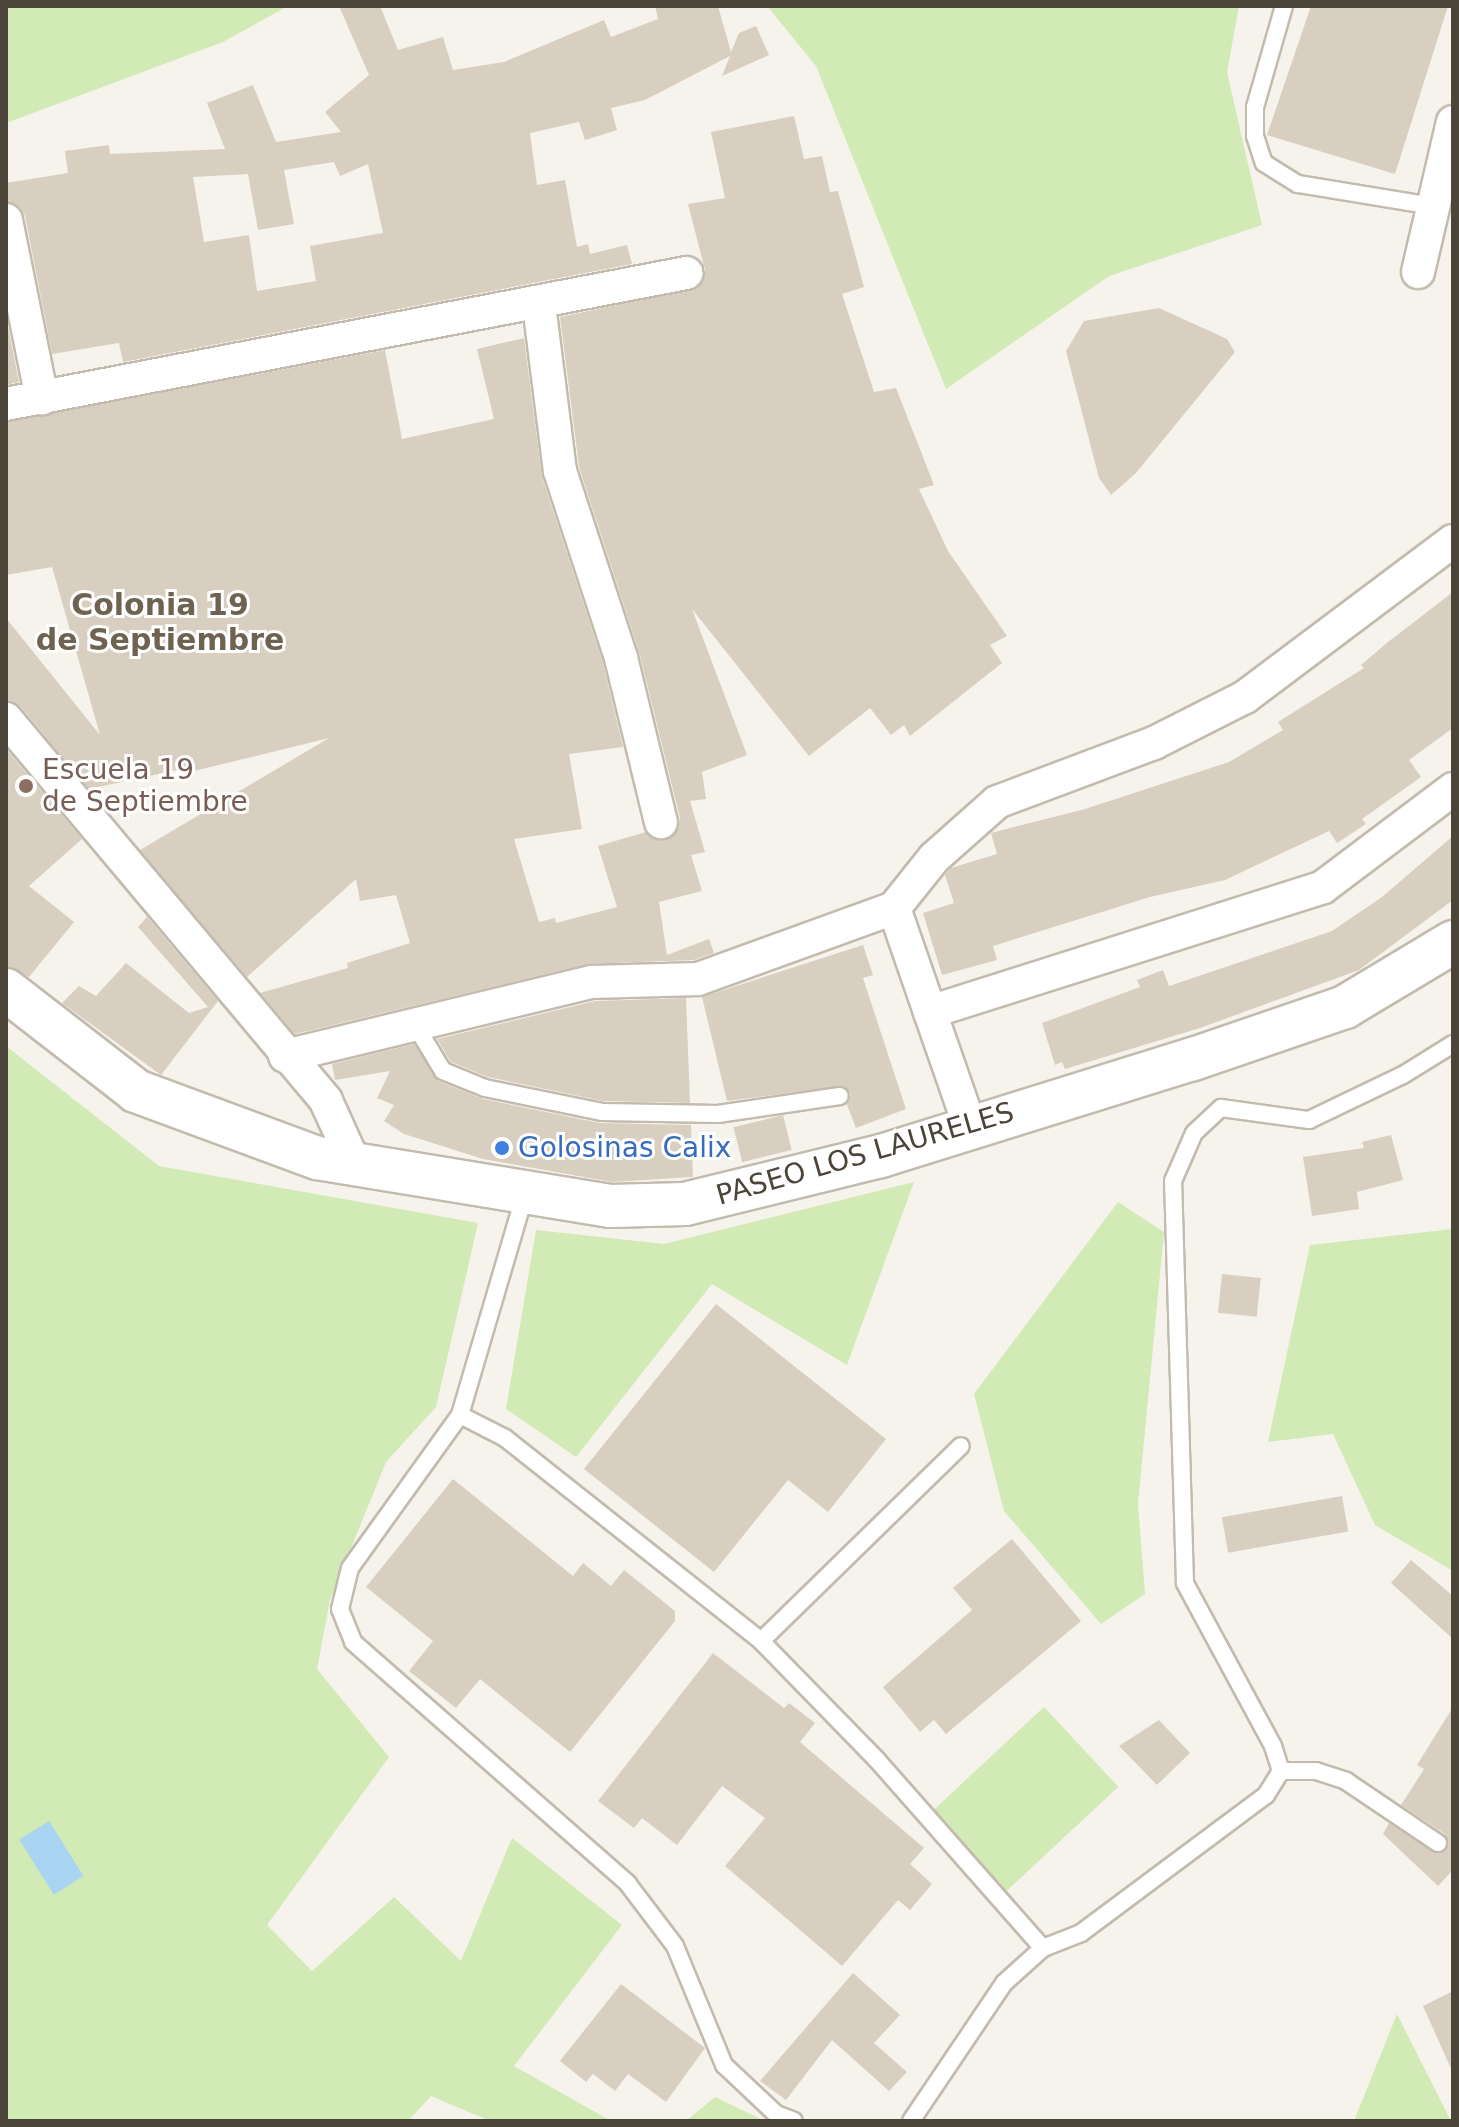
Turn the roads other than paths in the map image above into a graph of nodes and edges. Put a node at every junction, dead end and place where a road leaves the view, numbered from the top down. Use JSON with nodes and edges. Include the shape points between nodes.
{"nodes":[{"id":1,"x":1284,"y":6,"type":"edge"},
{"id":2,"x":1453,"y":122,"type":"edge"},
{"id":3,"x":1433,"y":206,"type":"junction"},
{"id":4,"x":6,"y":220,"type":"edge"},
{"id":5,"x":1418,"y":272,"type":"dead end"},
{"id":6,"x":686,"y":273,"type":"dead end"},
{"id":7,"x":539,"y":305,"type":"junction"},
{"id":8,"x":42,"y":398,"type":"junction"},
{"id":9,"x":6,"y":404,"type":"edge"},
{"id":10,"x":1453,"y":541,"type":"edge"},
{"id":11,"x":6,"y":719,"type":"edge"},
{"id":12,"x":1453,"y":789,"type":"edge"},
{"id":13,"x":661,"y":822,"type":"dead end"},
{"id":14,"x":894,"y":908,"type":"junction"},
{"id":15,"x":1453,"y":942,"type":"edge"},
{"id":16,"x":6,"y":990,"type":"edge"},
{"id":17,"x":930,"y":1012,"type":"junction"},
{"id":18,"x":413,"y":1021,"type":"junction"},
{"id":19,"x":1453,"y":1044,"type":"edge"},
{"id":20,"x":285,"y":1056,"type":"junction"},
{"id":21,"x":840,"y":1096,"type":"dead end"},
{"id":22,"x":969,"y":1124,"type":"junction"},
{"id":23,"x":355,"y":1165,"type":"junction"},
{"id":24,"x":525,"y":1193,"type":"junction"},
{"id":25,"x":460,"y":1415,"type":"junction"},
{"id":26,"x":961,"y":1446,"type":"dead end"},
{"id":27,"x":761,"y":1641,"type":"junction"},
{"id":28,"x":1281,"y":1771,"type":"junction"},
{"id":29,"x":1438,"y":1843,"type":"dead end"},
{"id":30,"x":1043,"y":1948,"type":"junction"},
{"id":31,"x":794,"y":2121,"type":"edge"},
{"id":32,"x":911,"y":2121,"type":"edge"}],
"edges":[{"from":1,"to":3,"type":"lane","via":[[1255,107],[1255,136],[1264,163],[1298,184]]},
{"from":2,"to":3,"type":"street"},
{"from":3,"to":5,"type":"street"},
{"from":4,"to":8,"type":"street"},
{"from":6,"to":7,"type":"street"},
{"from":7,"to":8,"type":"street"},
{"from":7,"to":13,"type":"street","via":[[560,471],[621,658]]},
{"from":8,"to":9,"type":"street"},
{"from":10,"to":14,"type":"street","via":[[1245,697],[1154,743],[997,802],[934,858]]},
{"from":11,"to":20,"type":"street"},
{"from":12,"to":17,"type":"street","via":[[1323,887]]},
{"from":14,"to":17,"type":"street"},
{"from":14,"to":18,"type":"street","via":[[698,979],[592,982]]},
{"from":15,"to":22,"type":"street","name":"PASEO LOS LAURELES","via":[[1345,1007],[1193,1059]]},
{"from":16,"to":23,"type":"street","name":"PASEO LOS LAURELES","via":[[136,1091],[252,1137]]},
{"from":17,"to":22,"type":"street"},
{"from":18,"to":20,"type":"street"},
{"from":18,"to":21,"type":"lane","via":[[443,1071],[485,1088],[602,1112],[718,1114]]},
{"from":19,"to":28,"type":"lane","via":[[1403,1075],[1309,1120],[1221,1108],[1194,1133],[1173,1181],[1185,1583],[1273,1746]]},
{"from":20,"to":23,"type":"street","via":[[326,1101]]},
{"from":22,"to":24,"type":"street","name":"PASEO LOS LAURELES","via":[[881,1156],[685,1204],[610,1206]]},
{"from":23,"to":24,"type":"street","name":"PASEO LOS LAURELES"},
{"from":24,"to":25,"type":"lane"},
{"from":25,"to":27,"type":"lane","via":[[505,1438]]},
{"from":25,"to":31,"type":"lane","via":[[350,1568],[340,1609],[353,1642],[628,1884],[675,1946],[724,2065],[776,2114]]},
{"from":26,"to":27,"type":"lane"},
{"from":27,"to":30,"type":"lane","via":[[877,1760]]},
{"from":28,"to":29,"type":"lane","via":[[1316,1771],[1346,1781]]},
{"from":28,"to":30,"type":"lane","via":[[1266,1795],[1081,1933]]},
{"from":30,"to":32,"type":"lane","via":[[1004,1983]]}]}
